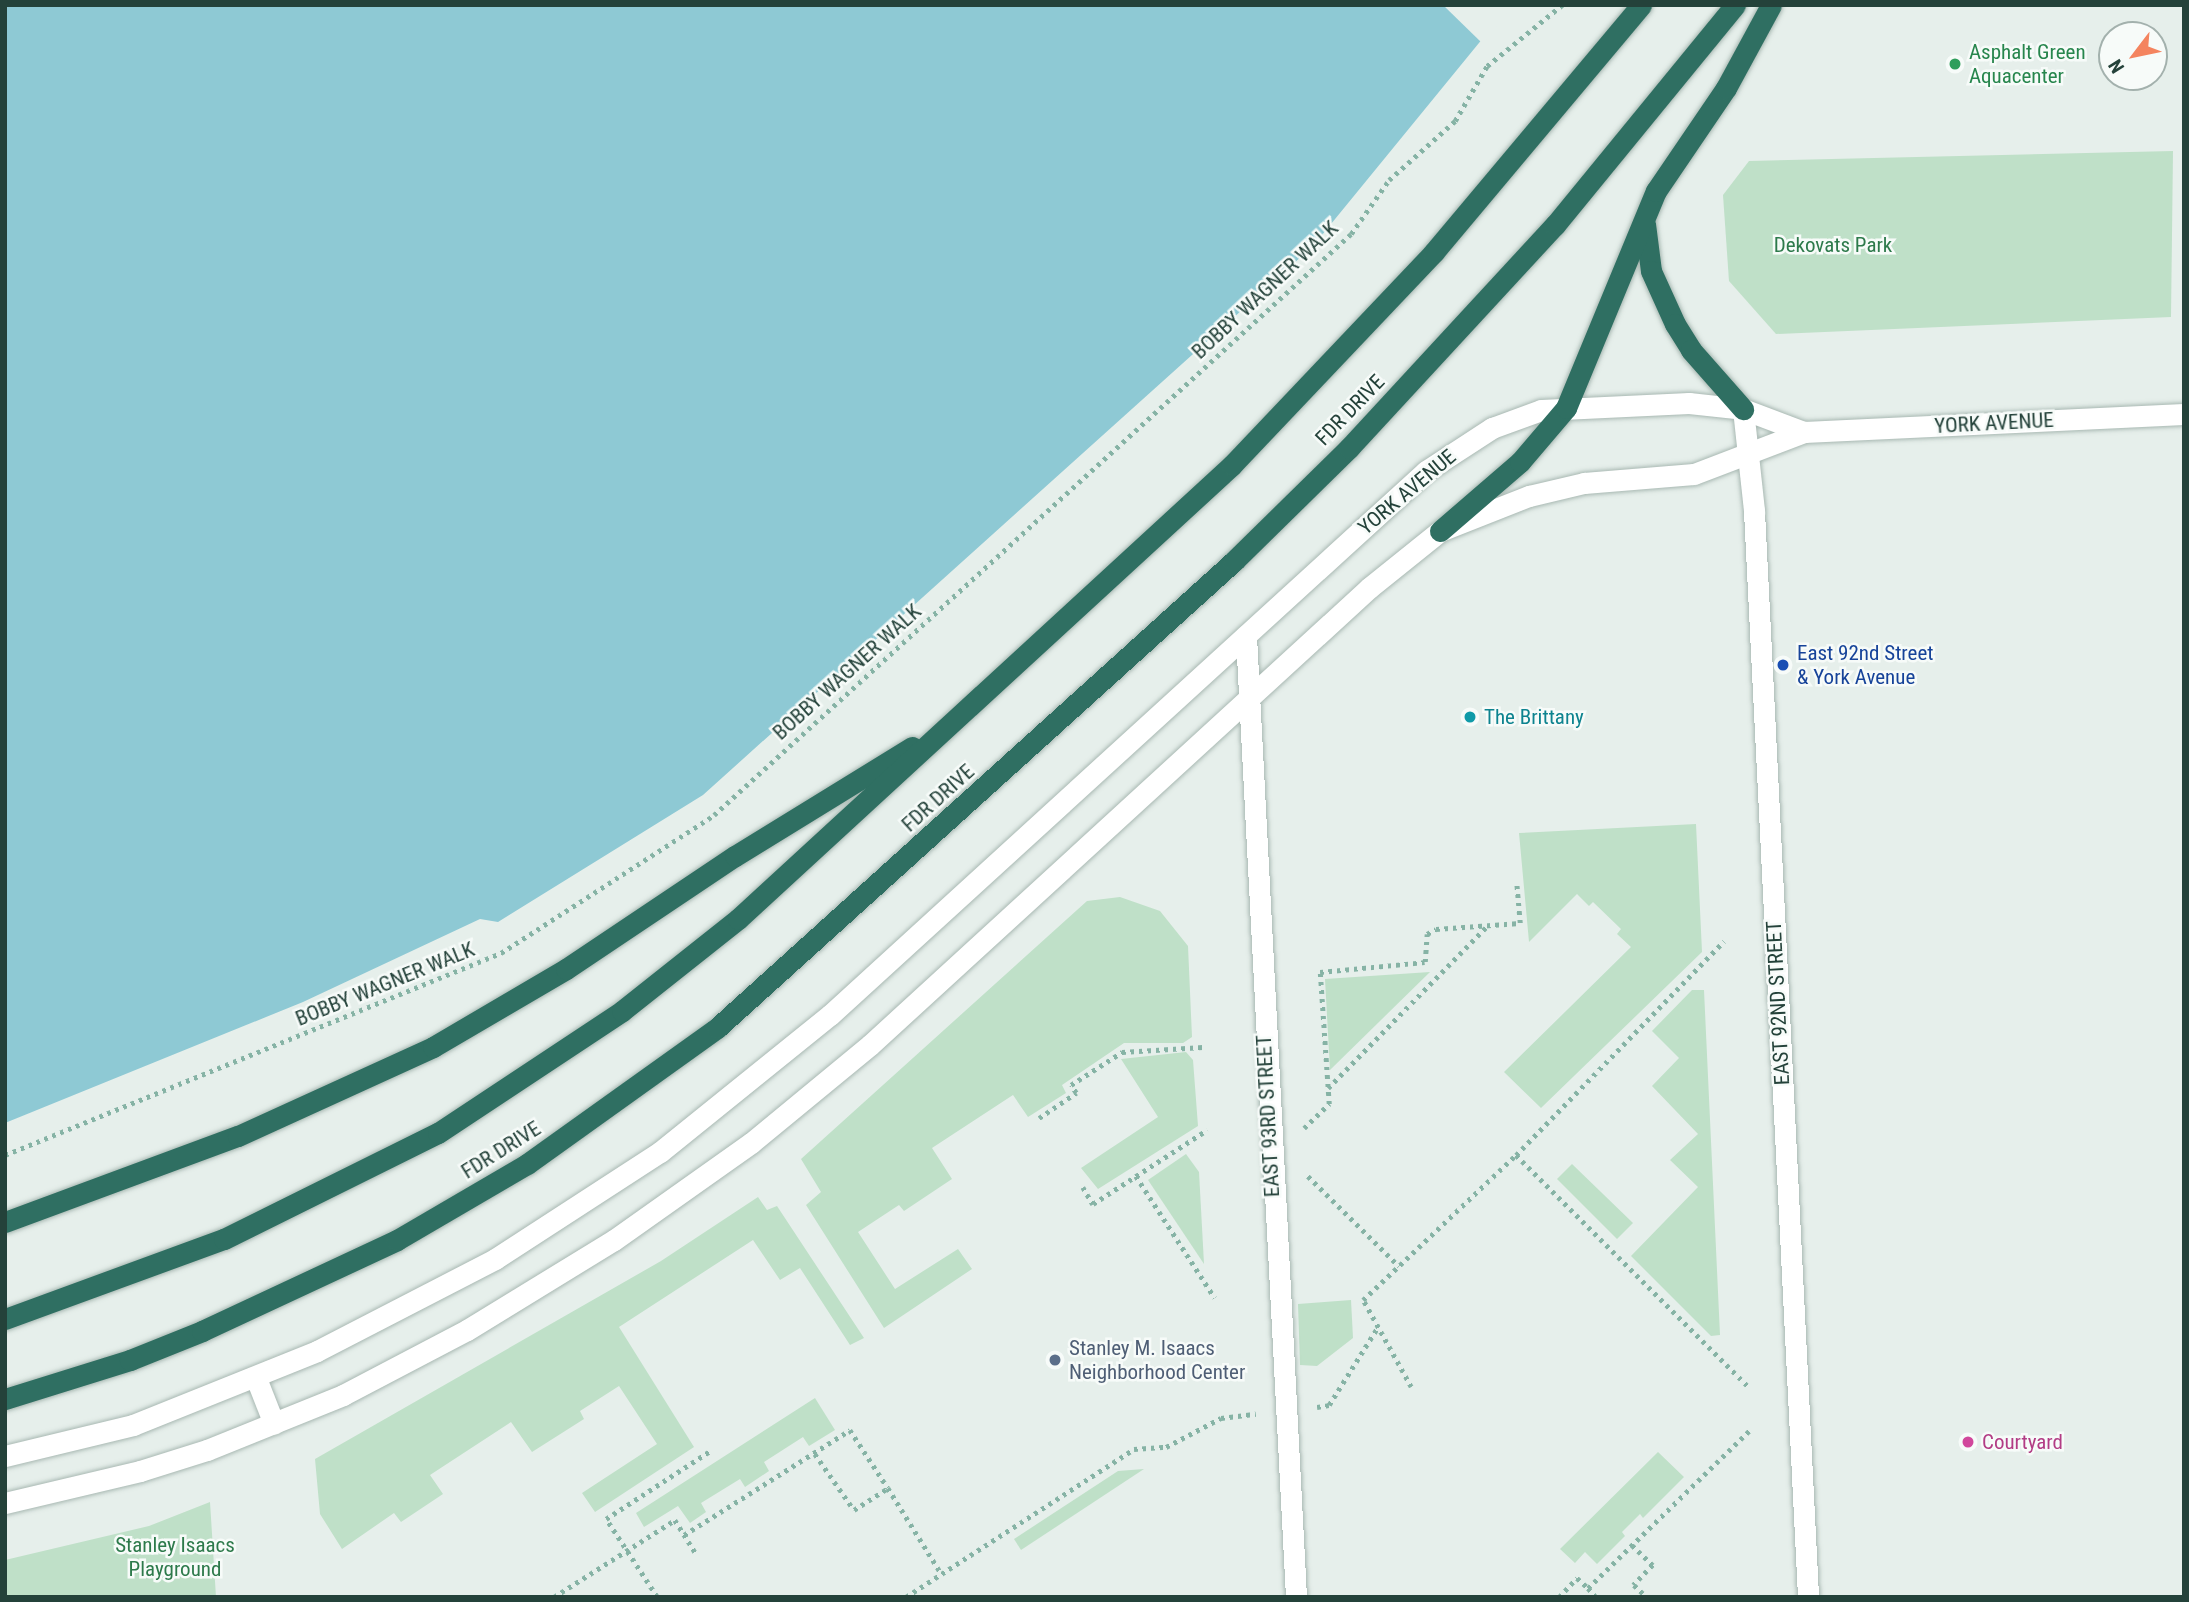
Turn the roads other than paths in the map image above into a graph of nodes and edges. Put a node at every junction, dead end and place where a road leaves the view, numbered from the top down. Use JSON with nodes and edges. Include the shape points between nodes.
{"nodes":[{"id":1,"x":1641,"y":5,"type":"edge"},
{"id":2,"x":1735,"y":5,"type":"edge"},
{"id":3,"x":1771,"y":5,"type":"edge"},
{"id":4,"x":1644,"y":220,"type":"junction"},
{"id":5,"x":1566,"y":408,"type":"junction"},
{"id":6,"x":1743,"y":409,"type":"junction"},
{"id":7,"x":2184,"y":414,"type":"edge"},
{"id":8,"x":1804,"y":432,"type":"junction"},
{"id":9,"x":1749,"y":456,"type":"junction"},
{"id":10,"x":1440,"y":531,"type":"junction"},
{"id":11,"x":1246,"y":636,"type":"junction"},
{"id":12,"x":1249,"y":697,"type":"junction"},
{"id":13,"x":955,"y":720,"type":"junction"},
{"id":14,"x":5,"y":1222,"type":"edge"},
{"id":15,"x":5,"y":1319,"type":"edge"},
{"id":16,"x":257,"y":1378,"type":"junction"},
{"id":17,"x":5,"y":1399,"type":"edge"},
{"id":18,"x":274,"y":1424,"type":"junction"},
{"id":19,"x":5,"y":1457,"type":"edge"},
{"id":20,"x":5,"y":1503,"type":"edge"},
{"id":21,"x":1296,"y":1597,"type":"edge"},
{"id":22,"x":1808,"y":1597,"type":"edge"}],
"edges":[{"from":1,"to":13,"type":"highway","via":[[1434,252],[1333,362],[1222,474]]},
{"from":2,"to":17,"type":"highway","name":"FDR DRIVE","via":[[1555,225],[1349,448],[1234,561],[756,995],[658,1073],[459,1205],[337,1270],[131,1360]]},
{"from":3,"to":4,"type":"highway","via":[[1726,88],[1667,171]]},
{"from":4,"to":5,"type":"highway"},
{"from":4,"to":6,"type":"highway","via":[[1651,271],[1675,324],[1691,350]]},
{"from":5,"to":6,"type":"main road","name":"YORK AVENUE","via":[[1689,403]]},
{"from":5,"to":10,"type":"highway","via":[[1520,462]]},
{"from":5,"to":11,"type":"main road","name":"YORK AVENUE","via":[[1512,419],[1458,448],[1426,471]]},
{"from":6,"to":8,"type":"main road","name":"YORK AVENUE"},
{"from":6,"to":9,"type":"main road","name":"EAST 92ND STREET"},
{"from":7,"to":8,"type":"main road","name":"YORK AVENUE"},
{"from":8,"to":9,"type":"main road","name":"YORK AVENUE"},
{"from":9,"to":10,"type":"main road","name":"YORK AVENUE","via":[[1694,474],[1584,483],[1530,496]]},
{"from":9,"to":22,"type":"main road","name":"EAST 92ND STREET"},
{"from":10,"to":12,"type":"main road","name":"YORK AVENUE"},
{"from":11,"to":12,"type":"main road","name":"EAST 93RD STREET"},
{"from":11,"to":16,"type":"main road","via":[[830,1015],[670,1145],[495,1259]]},
{"from":12,"to":18,"type":"main road","via":[[901,1018],[751,1143],[614,1240],[477,1324],[343,1395]]},
{"from":12,"to":21,"type":"main road","name":"EAST 93RD STREET"},
{"from":13,"to":14,"type":"highway","via":[[735,856],[566,969],[433,1047],[238,1136]]},
{"from":13,"to":15,"type":"highway","via":[[738,919],[622,1011],[502,1094],[300,1205],[89,1291]]},
{"from":16,"to":18,"type":"main road"},
{"from":16,"to":19,"type":"main road","via":[[132,1425]]},
{"from":18,"to":20,"type":"main road","via":[[140,1471]]}]}
